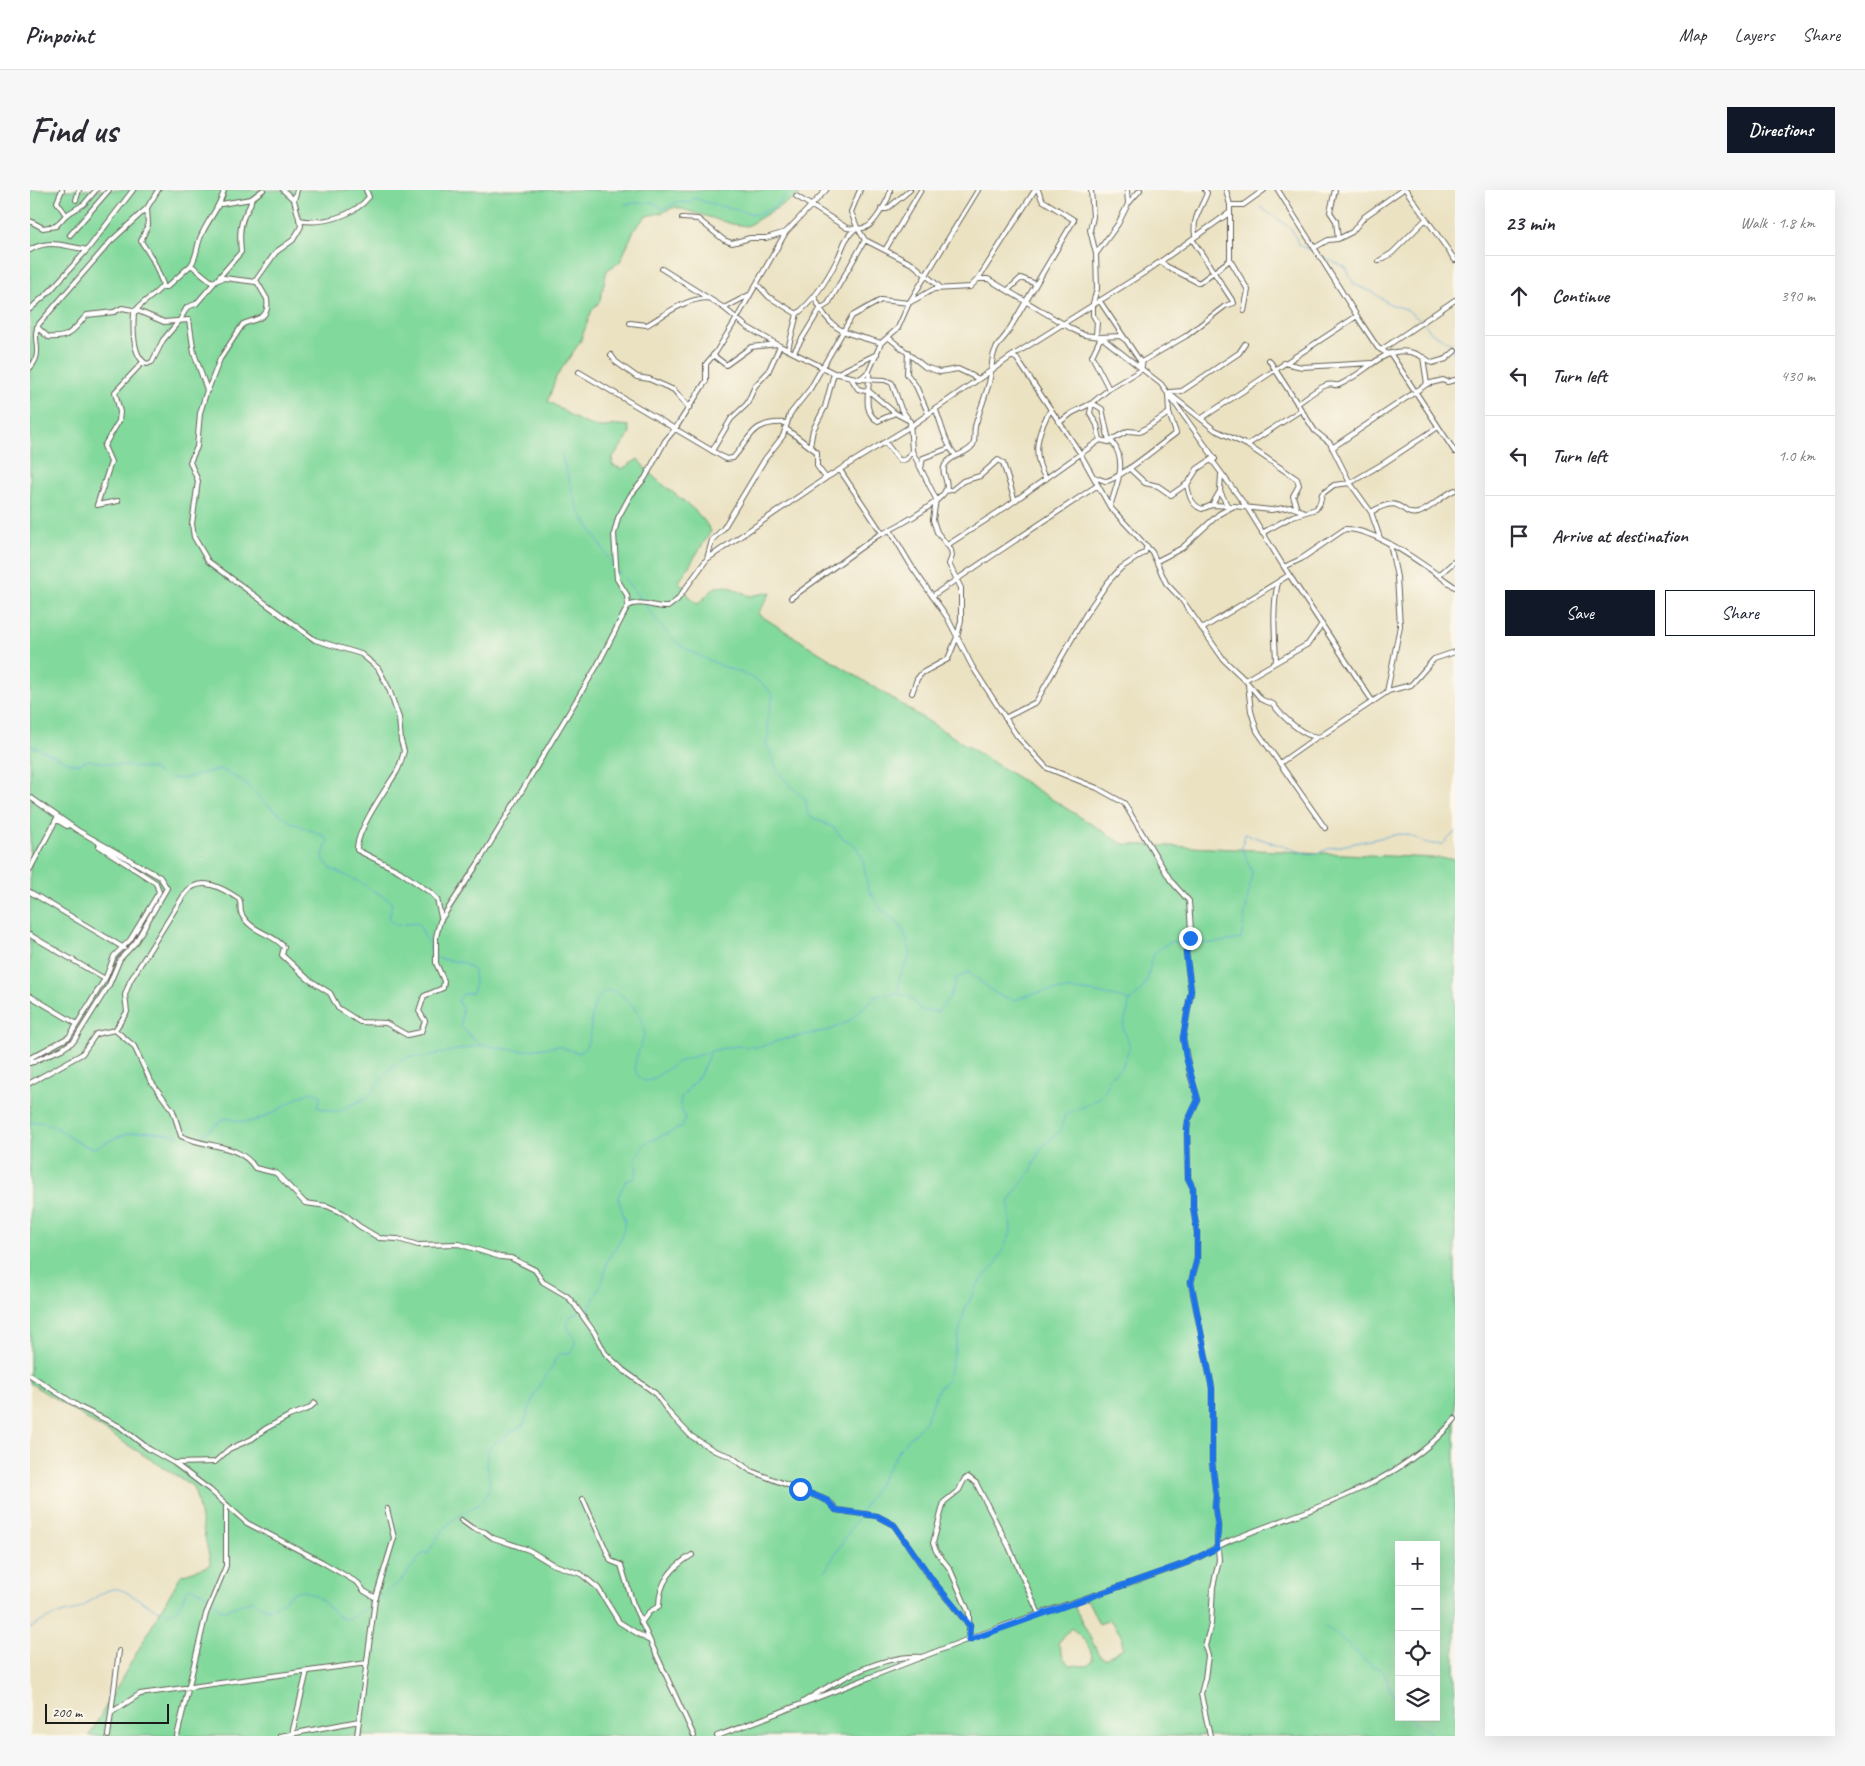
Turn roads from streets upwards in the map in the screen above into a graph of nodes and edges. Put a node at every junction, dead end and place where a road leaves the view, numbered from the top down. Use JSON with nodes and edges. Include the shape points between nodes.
{"nodes":[{"id":1,"x":62,"y":190,"type":"edge"},
{"id":2,"x":79,"y":190,"type":"edge"},
{"id":3,"x":96,"y":190,"type":"edge"},
{"id":4,"x":109,"y":190,"type":"edge"},
{"id":5,"x":133,"y":190,"type":"edge"},
{"id":6,"x":158,"y":190,"type":"edge"},
{"id":7,"x":224,"y":190,"type":"edge"},
{"id":8,"x":263,"y":190,"type":"edge"},
{"id":9,"x":283,"y":190,"type":"edge"},
{"id":10,"x":297,"y":190,"type":"edge"},
{"id":11,"x":366,"y":190,"type":"edge"},
{"id":12,"x":826,"y":190,"type":"edge"},
{"id":13,"x":860,"y":190,"type":"edge"},
{"id":14,"x":890,"y":190,"type":"edge"},
{"id":15,"x":910,"y":190,"type":"edge"},
{"id":16,"x":922,"y":190,"type":"edge"},
{"id":17,"x":978,"y":190,"type":"edge"},
{"id":18,"x":1036,"y":190,"type":"edge"},
{"id":19,"x":1091,"y":190,"type":"edge"},
{"id":20,"x":1127,"y":190,"type":"edge"},
{"id":21,"x":1140,"y":190,"type":"edge"},
{"id":22,"x":1205,"y":190,"type":"edge"},
{"id":23,"x":1226,"y":190,"type":"edge"},
{"id":24,"x":1264,"y":190,"type":"edge"},
{"id":25,"x":1278,"y":190,"type":"edge"},
{"id":26,"x":1335,"y":190,"type":"edge"},
{"id":27,"x":1402,"y":190,"type":"edge"},
{"id":28,"x":1406,"y":190,"type":"edge"},
{"id":29,"x":796,"y":196,"type":"dead end"},
{"id":30,"x":252,"y":199,"type":"junction"},
{"id":31,"x":76,"y":200,"type":"dead end"},
{"id":32,"x":294,"y":200,"type":"junction"},
{"id":33,"x":221,"y":204,"type":"junction"},
{"id":34,"x":1128,"y":204,"type":"junction"},
{"id":35,"x":1230,"y":205,"type":"junction"},
{"id":36,"x":811,"y":206,"type":"junction"},
{"id":37,"x":147,"y":208,"type":"junction"},
{"id":38,"x":881,"y":209,"type":"junction"},
{"id":39,"x":1229,"y":213,"type":"junction"},
{"id":40,"x":66,"y":215,"type":"junction"},
{"id":41,"x":682,"y":218,"type":"dead end"},
{"id":42,"x":299,"y":220,"type":"junction"},
{"id":43,"x":1425,"y":220,"type":"junction"},
{"id":44,"x":30,"y":221,"type":"edge"},
{"id":45,"x":857,"y":228,"type":"junction"},
{"id":46,"x":786,"y":232,"type":"junction"},
{"id":47,"x":70,"y":235,"type":"dead end"},
{"id":48,"x":1194,"y":237,"type":"junction"},
{"id":49,"x":1338,"y":239,"type":"junction"},
{"id":50,"x":865,"y":240,"type":"junction"},
{"id":51,"x":1314,"y":248,"type":"junction"},
{"id":52,"x":30,"y":250,"type":"edge"},
{"id":53,"x":87,"y":250,"type":"junction"},
{"id":54,"x":885,"y":250,"type":"junction"},
{"id":55,"x":1096,"y":254,"type":"junction"},
{"id":56,"x":1230,"y":260,"type":"junction"},
{"id":57,"x":1455,"y":260,"type":"edge"},
{"id":58,"x":1160,"y":261,"type":"junction"},
{"id":59,"x":1379,"y":261,"type":"dead end"},
{"id":60,"x":191,"y":264,"type":"junction"},
{"id":61,"x":662,"y":269,"type":"dead end"},
{"id":62,"x":1214,"y":271,"type":"junction"},
{"id":63,"x":926,"y":275,"type":"junction"},
{"id":64,"x":978,"y":279,"type":"junction"},
{"id":65,"x":218,"y":280,"type":"junction"},
{"id":66,"x":256,"y":282,"type":"junction"},
{"id":67,"x":757,"y":284,"type":"junction"},
{"id":68,"x":1036,"y":284,"type":"junction"},
{"id":69,"x":162,"y":287,"type":"junction"},
{"id":70,"x":941,"y":288,"type":"junction"},
{"id":71,"x":1008,"y":290,"type":"junction"},
{"id":72,"x":751,"y":293,"type":"junction"},
{"id":73,"x":814,"y":296,"type":"junction"},
{"id":74,"x":709,"y":298,"type":"junction"},
{"id":75,"x":1099,"y":300,"type":"junction"},
{"id":76,"x":1455,"y":300,"type":"edge"},
{"id":77,"x":1025,"y":302,"type":"junction"},
{"id":78,"x":910,"y":303,"type":"junction"},
{"id":79,"x":1093,"y":303,"type":"junction"},
{"id":80,"x":724,"y":308,"type":"junction"},
{"id":81,"x":30,"y":309,"type":"edge"},
{"id":82,"x":820,"y":309,"type":"junction"},
{"id":83,"x":135,"y":310,"type":"junction"},
{"id":84,"x":1244,"y":312,"type":"dead end"},
{"id":85,"x":798,"y":314,"type":"junction"},
{"id":86,"x":1357,"y":316,"type":"junction"},
{"id":87,"x":737,"y":318,"type":"junction"},
{"id":88,"x":180,"y":320,"type":"junction"},
{"id":89,"x":630,"y":323,"type":"dead end"},
{"id":90,"x":1061,"y":323,"type":"junction"},
{"id":91,"x":37,"y":327,"type":"junction"},
{"id":92,"x":842,"y":332,"type":"junction"},
{"id":93,"x":1099,"y":336,"type":"junction"},
{"id":94,"x":888,"y":338,"type":"junction"},
{"id":95,"x":1127,"y":341,"type":"junction"},
{"id":96,"x":881,"y":343,"type":"junction"},
{"id":97,"x":1244,"y":344,"type":"dead end"},
{"id":98,"x":778,"y":345,"type":"junction"},
{"id":99,"x":788,"y":349,"type":"junction"},
{"id":100,"x":1381,"y":350,"type":"junction"},
{"id":101,"x":1455,"y":351,"type":"edge"},
{"id":102,"x":794,"y":352,"type":"junction"},
{"id":103,"x":908,"y":352,"type":"junction"},
{"id":104,"x":877,"y":354,"type":"junction"},
{"id":105,"x":1389,"y":354,"type":"junction"},
{"id":106,"x":611,"y":355,"type":"dead end"},
{"id":107,"x":713,"y":355,"type":"junction"},
{"id":108,"x":1012,"y":356,"type":"junction"},
{"id":109,"x":1422,"y":356,"type":"junction"},
{"id":110,"x":1269,"y":360,"type":"dead end"},
{"id":111,"x":143,"y":362,"type":"junction"},
{"id":112,"x":1284,"y":363,"type":"junction"},
{"id":113,"x":1372,"y":363,"type":"junction"},
{"id":114,"x":30,"y":368,"type":"edge"},
{"id":115,"x":822,"y":368,"type":"junction"},
{"id":116,"x":990,"y":370,"type":"junction"},
{"id":117,"x":1140,"y":370,"type":"junction"},
{"id":118,"x":1275,"y":370,"type":"junction"},
{"id":119,"x":869,"y":371,"type":"junction"},
{"id":120,"x":580,"y":372,"type":"dead end"},
{"id":121,"x":835,"y":374,"type":"junction"},
{"id":122,"x":851,"y":378,"type":"junction"},
{"id":123,"x":978,"y":378,"type":"junction"},
{"id":124,"x":860,"y":379,"type":"junction"},
{"id":125,"x":870,"y":379,"type":"junction"},
{"id":126,"x":1455,"y":380,"type":"edge"},
{"id":127,"x":1427,"y":384,"type":"junction"},
{"id":128,"x":1109,"y":390,"type":"junction"},
{"id":129,"x":1416,"y":391,"type":"junction"},
{"id":130,"x":868,"y":392,"type":"junction"},
{"id":131,"x":1168,"y":392,"type":"junction"},
{"id":132,"x":205,"y":396,"type":"junction"},
{"id":133,"x":1092,"y":403,"type":"junction"},
{"id":134,"x":1297,"y":404,"type":"junction"},
{"id":135,"x":689,"y":408,"type":"junction"},
{"id":136,"x":935,"y":408,"type":"junction"},
{"id":137,"x":1051,"y":409,"type":"junction"},
{"id":138,"x":1301,"y":410,"type":"junction"},
{"id":139,"x":896,"y":413,"type":"junction"},
{"id":140,"x":928,"y":413,"type":"junction"},
{"id":141,"x":1169,"y":413,"type":"junction"},
{"id":142,"x":908,"y":418,"type":"junction"},
{"id":143,"x":1202,"y":418,"type":"junction"},
{"id":144,"x":1060,"y":422,"type":"junction"},
{"id":145,"x":786,"y":426,"type":"junction"},
{"id":146,"x":911,"y":426,"type":"junction"},
{"id":147,"x":1438,"y":427,"type":"junction"},
{"id":148,"x":675,"y":429,"type":"junction"},
{"id":149,"x":1100,"y":440,"type":"junction"},
{"id":150,"x":1109,"y":441,"type":"junction"},
{"id":151,"x":885,"y":442,"type":"junction"},
{"id":152,"x":1247,"y":445,"type":"junction"},
{"id":153,"x":810,"y":446,"type":"junction"},
{"id":154,"x":949,"y":448,"type":"junction"},
{"id":155,"x":1332,"y":448,"type":"junction"},
{"id":156,"x":912,"y":451,"type":"junction"},
{"id":157,"x":712,"y":452,"type":"junction"},
{"id":158,"x":1455,"y":452,"type":"edge"},
{"id":159,"x":1080,"y":453,"type":"junction"},
{"id":160,"x":956,"y":456,"type":"junction"},
{"id":161,"x":1213,"y":459,"type":"junction"},
{"id":162,"x":1129,"y":468,"type":"junction"},
{"id":163,"x":840,"y":470,"type":"junction"},
{"id":164,"x":921,"y":470,"type":"junction"},
{"id":165,"x":1121,"y":473,"type":"junction"},
{"id":166,"x":1221,"y":474,"type":"junction"},
{"id":167,"x":1094,"y":476,"type":"junction"},
{"id":168,"x":826,"y":478,"type":"junction"},
{"id":169,"x":1046,"y":479,"type":"junction"},
{"id":170,"x":1350,"y":482,"type":"junction"},
{"id":171,"x":1189,"y":483,"type":"junction"},
{"id":172,"x":1098,"y":485,"type":"junction"},
{"id":173,"x":1455,"y":490,"type":"edge"},
{"id":174,"x":945,"y":491,"type":"junction"},
{"id":175,"x":1220,"y":491,"type":"junction"},
{"id":176,"x":936,"y":499,"type":"junction"},
{"id":177,"x":118,"y":501,"type":"dead end"},
{"id":178,"x":1015,"y":501,"type":"junction"},
{"id":179,"x":1212,"y":505,"type":"junction"},
{"id":180,"x":1227,"y":505,"type":"junction"},
{"id":181,"x":1234,"y":506,"type":"junction"},
{"id":182,"x":1110,"y":507,"type":"junction"},
{"id":183,"x":1248,"y":509,"type":"junction"},
{"id":184,"x":1297,"y":509,"type":"junction"},
{"id":185,"x":1305,"y":512,"type":"junction"},
{"id":186,"x":1371,"y":512,"type":"junction"},
{"id":187,"x":890,"y":530,"type":"junction"},
{"id":188,"x":882,"y":533,"type":"junction"},
{"id":189,"x":1262,"y":533,"type":"junction"},
{"id":190,"x":1380,"y":538,"type":"junction"},
{"id":191,"x":949,"y":544,"type":"junction"},
{"id":192,"x":1390,"y":544,"type":"junction"},
{"id":193,"x":1147,"y":546,"type":"junction"},
{"id":194,"x":707,"y":559,"type":"junction"},
{"id":195,"x":1157,"y":561,"type":"junction"},
{"id":196,"x":1455,"y":561,"type":"edge"},
{"id":197,"x":1284,"y":567,"type":"junction"},
{"id":198,"x":1289,"y":575,"type":"junction"},
{"id":199,"x":1439,"y":575,"type":"junction"},
{"id":200,"x":958,"y":578,"type":"junction"},
{"id":201,"x":1278,"y":582,"type":"junction"},
{"id":202,"x":1455,"y":587,"type":"edge"},
{"id":203,"x":932,"y":596,"type":"junction"},
{"id":204,"x":791,"y":598,"type":"dead end"},
{"id":205,"x":628,"y":606,"type":"junction"},
{"id":206,"x":1322,"y":624,"type":"junction"},
{"id":207,"x":1202,"y":630,"type":"junction"},
{"id":208,"x":957,"y":637,"type":"junction"},
{"id":209,"x":1455,"y":652,"type":"edge"},
{"id":210,"x":1276,"y":661,"type":"junction"},
{"id":211,"x":1247,"y":681,"type":"junction"},
{"id":212,"x":1388,"y":691,"type":"junction"},
{"id":213,"x":912,"y":693,"type":"dead end"},
{"id":214,"x":1373,"y":702,"type":"junction"},
{"id":215,"x":1005,"y":718,"type":"junction"},
{"id":216,"x":1317,"y":737,"type":"junction"},
{"id":217,"x":1280,"y":763,"type":"junction"},
{"id":218,"x":30,"y":797,"type":"edge"},
{"id":219,"x":54,"y":815,"type":"junction"},
{"id":220,"x":57,"y":820,"type":"junction"},
{"id":221,"x":1325,"y":828,"type":"dead end"},
{"id":222,"x":30,"y":869,"type":"edge"},
{"id":223,"x":30,"y":892,"type":"edge"},
{"id":224,"x":441,"y":918,"type":"junction"},
{"id":225,"x":30,"y":935,"type":"edge"},
{"id":226,"x":123,"y":948,"type":"junction"},
{"id":227,"x":128,"y":951,"type":"junction"},
{"id":228,"x":105,"y":979,"type":"junction"},
{"id":229,"x":30,"y":996,"type":"edge"},
{"id":230,"x":77,"y":1024,"type":"junction"},
{"id":231,"x":115,"y":1030,"type":"junction"},
{"id":232,"x":42,"y":1052,"type":"junction"},
{"id":233,"x":45,"y":1057,"type":"junction"},
{"id":234,"x":30,"y":1058,"type":"edge"},
{"id":235,"x":32,"y":1063,"type":"edge"},
{"id":236,"x":30,"y":1083,"type":"edge"},
{"id":237,"x":30,"y":1375,"type":"edge"},
{"id":238,"x":315,"y":1403,"type":"dead end"},
{"id":239,"x":1455,"y":1419,"type":"edge"},
{"id":240,"x":174,"y":1463,"type":"junction"},
{"id":241,"x":583,"y":1499,"type":"dead end"},
{"id":242,"x":226,"y":1504,"type":"junction"},
{"id":243,"x":387,"y":1508,"type":"dead end"},
{"id":244,"x":461,"y":1520,"type":"dead end"},
{"id":245,"x":1217,"y":1548,"type":"junction"},
{"id":246,"x":692,"y":1555,"type":"dead end"},
{"id":247,"x":376,"y":1598,"type":"junction"},
{"id":248,"x":1039,"y":1614,"type":"junction"},
{"id":249,"x":642,"y":1623,"type":"junction"},
{"id":250,"x":970,"y":1626,"type":"junction"},
{"id":251,"x":648,"y":1640,"type":"junction"},
{"id":252,"x":969,"y":1640,"type":"junction"},
{"id":253,"x":118,"y":1651,"type":"dead end"},
{"id":254,"x":925,"y":1658,"type":"junction"},
{"id":255,"x":367,"y":1663,"type":"junction"},
{"id":256,"x":307,"y":1671,"type":"junction"},
{"id":257,"x":189,"y":1687,"type":"junction"},
{"id":258,"x":797,"y":1706,"type":"junction"},
{"id":259,"x":112,"y":1712,"type":"junction"},
{"id":260,"x":359,"y":1721,"type":"junction"},
{"id":261,"x":292,"y":1735,"type":"edge"},
{"id":262,"x":108,"y":1736,"type":"edge"},
{"id":263,"x":177,"y":1736,"type":"edge"},
{"id":264,"x":280,"y":1736,"type":"edge"},
{"id":265,"x":357,"y":1736,"type":"edge"},
{"id":266,"x":694,"y":1736,"type":"edge"},
{"id":267,"x":717,"y":1736,"type":"edge"},
{"id":268,"x":1210,"y":1736,"type":"edge"}],
"edges":[{"from":1,"to":40,"type":"street","via":[[58,202]]},
{"from":2,"to":31,"type":"street"},
{"from":3,"to":40,"type":"street","via":[[84,204]]},
{"from":4,"to":47,"type":"street"},
{"from":5,"to":53,"type":"street"},
{"from":6,"to":37,"type":"street"},
{"from":7,"to":33,"type":"street"},
{"from":8,"to":30,"type":"street"},
{"from":9,"to":32,"type":"street"},
{"from":10,"to":32,"type":"street"},
{"from":11,"to":42,"type":"street","via":[[369,197],[351,211],[320,222]]},
{"from":12,"to":36,"type":"street"},
{"from":13,"to":45,"type":"street","via":[[851,212]]},
{"from":14,"to":38,"type":"street","via":[[891,196]]},
{"from":15,"to":38,"type":"street","via":[[887,209]]},
{"from":16,"to":54,"type":"street"},
{"from":17,"to":63,"type":"street"},
{"from":18,"to":64,"type":"street"},
{"from":18,"to":68,"type":"street","via":[[1042,200],[1074,220]]},
{"from":19,"to":55,"type":"street","via":[[1093,217],[1090,230]]},
{"from":20,"to":34,"type":"street"},
{"from":21,"to":34,"type":"street"},
{"from":22,"to":48,"type":"street","via":[[1207,193],[1195,221]]},
{"from":23,"to":35,"type":"street"},
{"from":24,"to":35,"type":"street","via":[[1243,205]]},
{"from":25,"to":51,"type":"street"},
{"from":26,"to":49,"type":"street","via":[[1330,212],[1336,221]]},
{"from":27,"to":49,"type":"street","via":[[1364,217],[1352,232]]},
{"from":28,"to":43,"type":"street"},
{"from":29,"to":36,"type":"street"},
{"from":30,"to":33,"type":"street"},
{"from":30,"to":65,"type":"street","via":[[240,232],[241,252]]},
{"from":32,"to":42,"type":"street"},
{"from":33,"to":60,"type":"street","via":[[200,236]]},
{"from":34,"to":55,"type":"street"},
{"from":35,"to":39,"type":"street"},
{"from":36,"to":45,"type":"street","via":[[847,228]]},
{"from":36,"to":46,"type":"street"},
{"from":37,"to":69,"type":"street","via":[[148,225],[141,241],[158,272]]},
{"from":37,"to":91,"type":"street","via":[[111,241]]},
{"from":38,"to":45,"type":"street","via":[[867,227]]},
{"from":39,"to":48,"type":"street"},
{"from":39,"to":56,"type":"street"},
{"from":40,"to":44,"type":"street","via":[[50,228]]},
{"from":41,"to":46,"type":"street","via":[[698,219],[732,243]]},
{"from":42,"to":66,"type":"street","via":[[298,234],[276,252]]},
{"from":43,"to":57,"type":"street"},
{"from":43,"to":59,"type":"street","via":[[1392,253]]},
{"from":45,"to":50,"type":"street"},
{"from":45,"to":73,"type":"street","via":[[845,238],[837,260]]},
{"from":46,"to":67,"type":"street"},
{"from":48,"to":58,"type":"street"},
{"from":48,"to":62,"type":"street"},
{"from":49,"to":51,"type":"street","via":[[1328,240]]},
{"from":50,"to":54,"type":"street"},
{"from":50,"to":82,"type":"street","via":[[828,304]]},
{"from":51,"to":86,"type":"street"},
{"from":52,"to":53,"type":"street","via":[[39,244]]},
{"from":53,"to":81,"type":"street","via":[[50,292]]},
{"from":54,"to":63,"type":"street","via":[[914,264]]},
{"from":55,"to":79,"type":"street","via":[[1098,289]]},
{"from":56,"to":62,"type":"street"},
{"from":56,"to":84,"type":"street","via":[[1248,290]]},
{"from":58,"to":62,"type":"street","via":[[1199,282]]},
{"from":58,"to":75,"type":"street"},
{"from":60,"to":65,"type":"street","via":[[210,281]]},
{"from":60,"to":69,"type":"street","via":[[167,287]]},
{"from":61,"to":74,"type":"street"},
{"from":62,"to":117,"type":"street","via":[[1234,303],[1143,361]]},
{"from":63,"to":70,"type":"street"},
{"from":63,"to":78,"type":"street"},
{"from":64,"to":70,"type":"street","via":[[967,289]]},
{"from":64,"to":71,"type":"street","via":[[988,279]]},
{"from":65,"to":66,"type":"street"},
{"from":65,"to":88,"type":"street","via":[[196,304],[187,307]]},
{"from":66,"to":132,"type":"street","via":[[267,299],[265,313],[241,327],[220,359]]},
{"from":67,"to":72,"type":"street"},
{"from":67,"to":85,"type":"street","via":[[769,297]]},
{"from":68,"to":71,"type":"street","via":[[1021,278]]},
{"from":68,"to":77,"type":"street"},
{"from":69,"to":83,"type":"street"},
{"from":70,"to":78,"type":"street","via":[[926,292]]},
{"from":71,"to":77,"type":"street"},
{"from":72,"to":80,"type":"street"},
{"from":72,"to":87,"type":"street"},
{"from":73,"to":82,"type":"street"},
{"from":73,"to":85,"type":"street"},
{"from":74,"to":80,"type":"street"},
{"from":74,"to":89,"type":"street","via":[[690,301],[647,325]]},
{"from":75,"to":79,"type":"street"},
{"from":75,"to":95,"type":"street"},
{"from":76,"to":100,"type":"street"},
{"from":77,"to":90,"type":"street"},
{"from":77,"to":116,"type":"street","via":[[995,348]]},
{"from":78,"to":92,"type":"street","via":[[887,299],[876,301],[852,316]]},
{"from":78,"to":94,"type":"street","via":[[898,328]]},
{"from":79,"to":90,"type":"street"},
{"from":79,"to":93,"type":"street"},
{"from":80,"to":87,"type":"street"},
{"from":82,"to":92,"type":"street"},
{"from":82,"to":102,"type":"street"},
{"from":83,"to":88,"type":"street","via":[[156,321]]},
{"from":83,"to":91,"type":"street","via":[[122,308],[87,315],[66,336],[48,337]]},
{"from":83,"to":111,"type":"street","via":[[136,347]]},
{"from":85,"to":99,"type":"street"},
{"from":86,"to":100,"type":"street"},
{"from":86,"to":112,"type":"street"},
{"from":87,"to":98,"type":"street"},
{"from":87,"to":107,"type":"street"},
{"from":88,"to":111,"type":"street","via":[[162,340],[152,362]]},
{"from":88,"to":132,"type":"street","via":[[190,322],[194,353],[206,387]]},
{"from":90,"to":93,"type":"street","via":[[1080,333]]},
{"from":90,"to":108,"type":"street"},
{"from":91,"to":114,"type":"street","via":[[37,356]]},
{"from":92,"to":96,"type":"street"},
{"from":92,"to":115,"type":"street"},
{"from":93,"to":95,"type":"street","via":[[1120,336]]},
{"from":93,"to":117,"type":"street"},
{"from":93,"to":128,"type":"street","via":[[1092,356]]},
{"from":94,"to":96,"type":"street"},
{"from":94,"to":103,"type":"street"},
{"from":95,"to":117,"type":"street","via":[[1140,361]]},
{"from":96,"to":104,"type":"street"},
{"from":97,"to":131,"type":"street","via":[[1239,353],[1182,391]]},
{"from":98,"to":99,"type":"street"},
{"from":98,"to":107,"type":"street","via":[[751,347],[726,365]]},
{"from":98,"to":157,"type":"street","via":[[768,372],[755,386],[747,404],[731,419]]},
{"from":99,"to":102,"type":"street"},
{"from":100,"to":105,"type":"street"},
{"from":101,"to":109,"type":"street","via":[[1446,359],[1432,363]]},
{"from":102,"to":115,"type":"street"},
{"from":103,"to":123,"type":"street","via":[[925,368],[940,372],[958,369]]},
{"from":103,"to":140,"type":"street","via":[[907,374]]},
{"from":104,"to":119,"type":"street"},
{"from":104,"to":121,"type":"street"},
{"from":105,"to":109,"type":"street","via":[[1398,350]]},
{"from":105,"to":113,"type":"street"},
{"from":105,"to":129,"type":"street"},
{"from":106,"to":135,"type":"street","via":[[637,377],[674,390]]},
{"from":107,"to":135,"type":"street","via":[[706,364],[706,381]]},
{"from":108,"to":116,"type":"street"},
{"from":108,"to":137,"type":"street"},
{"from":109,"to":127,"type":"street"},
{"from":110,"to":118,"type":"street"},
{"from":111,"to":177,"type":"street","via":[[115,392],[119,421],[104,446],[111,462],[97,505]]},
{"from":112,"to":113,"type":"street","via":[[1302,367]]},
{"from":112,"to":118,"type":"street"},
{"from":113,"to":134,"type":"street","via":[[1339,384],[1327,384]]},
{"from":115,"to":121,"type":"street"},
{"from":115,"to":145,"type":"street"},
{"from":116,"to":123,"type":"street"},
{"from":116,"to":160,"type":"street","via":[[973,444]]},
{"from":117,"to":128,"type":"street"},
{"from":117,"to":131,"type":"street"},
{"from":118,"to":134,"type":"street"},
{"from":118,"to":143,"type":"street"},
{"from":119,"to":124,"type":"street"},
{"from":119,"to":125,"type":"street"},
{"from":120,"to":148,"type":"street"},
{"from":121,"to":122,"type":"street"},
{"from":121,"to":153,"type":"street"},
{"from":122,"to":124,"type":"street"},
{"from":122,"to":130,"type":"street","via":[[858,389]]},
{"from":123,"to":136,"type":"street"},
{"from":124,"to":125,"type":"street"},
{"from":125,"to":130,"type":"street"},
{"from":125,"to":142,"type":"street","via":[[892,383],[901,409]]},
{"from":126,"to":127,"type":"street"},
{"from":127,"to":129,"type":"street"},
{"from":128,"to":133,"type":"street"},
{"from":129,"to":147,"type":"street"},
{"from":129,"to":155,"type":"street"},
{"from":130,"to":139,"type":"street"},
{"from":130,"to":139,"type":"street","via":[[868,412],[877,421]]},
{"from":131,"to":141,"type":"street"},
{"from":131,"to":143,"type":"street"},
{"from":131,"to":161,"type":"street"},
{"from":132,"to":224,"type":"street","via":[[197,447],[190,462],[198,481],[192,524],[196,544],[208,561],[316,640],[361,654],[378,668],[399,718],[404,751],[396,773],[361,830],[357,850],[399,870],[431,893],[442,911]]},
{"from":133,"to":144,"type":"street"},
{"from":133,"to":149,"type":"street","via":[[1090,413]]},
{"from":133,"to":150,"type":"street","via":[[1102,408]]},
{"from":134,"to":138,"type":"street"},
{"from":135,"to":148,"type":"street"},
{"from":136,"to":140,"type":"street"},
{"from":136,"to":154,"type":"street"},
{"from":137,"to":144,"type":"street"},
{"from":137,"to":169,"type":"street","via":[[1036,449],[1037,462]]},
{"from":138,"to":152,"type":"street"},
{"from":138,"to":155,"type":"street","via":[[1315,432]]},
{"from":139,"to":142,"type":"street"},
{"from":140,"to":146,"type":"street"},
{"from":141,"to":150,"type":"street","via":[[1140,432],[1128,431]]},
{"from":141,"to":162,"type":"street","via":[[1176,433]]},
{"from":142,"to":146,"type":"street"},
{"from":143,"to":152,"type":"street","via":[[1215,430]]},
{"from":144,"to":159,"type":"street"},
{"from":145,"to":153,"type":"street"},
{"from":145,"to":157,"type":"street","via":[[763,424],[751,433],[730,460]]},
{"from":145,"to":194,"type":"street","via":[[783,436],[714,538]]},
{"from":146,"to":151,"type":"street"},
{"from":146,"to":156,"type":"street"},
{"from":147,"to":158,"type":"street"},
{"from":147,"to":170,"type":"street"},
{"from":148,"to":157,"type":"street"},
{"from":148,"to":205,"type":"street","via":[[616,524],[617,579],[627,594]]},
{"from":149,"to":150,"type":"street"},
{"from":149,"to":159,"type":"street"},
{"from":150,"to":165,"type":"street","via":[[1119,453]]},
{"from":151,"to":156,"type":"street","via":[[900,461],[906,460]]},
{"from":151,"to":163,"type":"street"},
{"from":152,"to":184,"type":"street","via":[[1297,480],[1299,485],[1293,496]]},
{"from":153,"to":168,"type":"street","via":[[817,452],[817,466]]},
{"from":154,"to":160,"type":"street"},
{"from":154,"to":164,"type":"street","via":[[923,458]]},
{"from":155,"to":170,"type":"street"},
{"from":156,"to":164,"type":"street"},
{"from":159,"to":167,"type":"street"},
{"from":159,"to":169,"type":"street"},
{"from":160,"to":174,"type":"street","via":[[943,470],[947,485]]},
{"from":161,"to":166,"type":"street"},
{"from":161,"to":171,"type":"street","via":[[1197,469]]},
{"from":162,"to":165,"type":"street"},
{"from":162,"to":171,"type":"street","via":[[1145,483],[1159,487],[1171,496]]},
{"from":163,"to":168,"type":"street"},
{"from":163,"to":188,"type":"street"},
{"from":164,"to":176,"type":"street"},
{"from":165,"to":167,"type":"street","via":[[1108,480]]},
{"from":165,"to":182,"type":"street"},
{"from":166,"to":175,"type":"street"},
{"from":166,"to":183,"type":"street"},
{"from":167,"to":172,"type":"street"},
{"from":168,"to":194,"type":"street"},
{"from":169,"to":178,"type":"street"},
{"from":170,"to":185,"type":"street","via":[[1332,486],[1322,494],[1317,507]]},
{"from":170,"to":186,"type":"street"},
{"from":171,"to":179,"type":"street","via":[[1194,505],[1202,509]]},
{"from":172,"to":182,"type":"street"},
{"from":172,"to":200,"type":"street"},
{"from":173,"to":186,"type":"street","via":[[1420,512],[1413,513],[1392,503]]},
{"from":174,"to":176,"type":"street"},
{"from":174,"to":178,"type":"street","via":[[980,476],[998,460]]},
{"from":175,"to":179,"type":"street"},
{"from":175,"to":180,"type":"street"},
{"from":176,"to":187,"type":"street"},
{"from":176,"to":191,"type":"street","via":[[935,529]]},
{"from":178,"to":191,"type":"street"},
{"from":179,"to":180,"type":"street"},
{"from":180,"to":181,"type":"street"},
{"from":181,"to":183,"type":"street"},
{"from":181,"to":195,"type":"street","via":[[1219,514],[1182,548]]},
{"from":182,"to":193,"type":"street"},
{"from":183,"to":184,"type":"street"},
{"from":183,"to":189,"type":"street"},
{"from":184,"to":185,"type":"street"},
{"from":185,"to":189,"type":"street"},
{"from":186,"to":190,"type":"street"},
{"from":187,"to":188,"type":"street"},
{"from":187,"to":203,"type":"street"},
{"from":188,"to":204,"type":"street"},
{"from":189,"to":197,"type":"street"},
{"from":190,"to":192,"type":"street"},
{"from":190,"to":197,"type":"street","via":[[1364,531],[1345,529]]},
{"from":191,"to":200,"type":"street","via":[[950,564]]},
{"from":192,"to":199,"type":"street"},
{"from":192,"to":212,"type":"street","via":[[1397,577],[1400,626]]},
{"from":193,"to":195,"type":"street"},
{"from":193,"to":215,"type":"street","via":[[1145,552],[1121,568],[1108,582],[1036,702]]},
{"from":194,"to":205,"type":"street","via":[[678,600],[668,607],[644,603]]},
{"from":195,"to":207,"type":"street","via":[[1162,577]]},
{"from":196,"to":199,"type":"street"},
{"from":197,"to":198,"type":"street"},
{"from":198,"to":201,"type":"street"},
{"from":198,"to":206,"type":"street"},
{"from":199,"to":202,"type":"street"},
{"from":200,"to":203,"type":"street"},
{"from":200,"to":208,"type":"street","via":[[962,613]]},
{"from":201,"to":207,"type":"street"},
{"from":201,"to":210,"type":"street","via":[[1274,597]]},
{"from":203,"to":208,"type":"street"},
{"from":205,"to":224,"type":"street","via":[[597,666],[479,862]]},
{"from":206,"to":210,"type":"street","via":[[1308,644]]},
{"from":206,"to":214,"type":"street"},
{"from":207,"to":211,"type":"street","via":[[1224,660]]},
{"from":208,"to":213,"type":"street","via":[[948,659],[922,673]]},
{"from":208,"to":215,"type":"street"},
{"from":209,"to":212,"type":"street","via":[[1434,659],[1411,685]]},
{"from":210,"to":211,"type":"street"},
{"from":211,"to":216,"type":"street","via":[[1257,696],[1273,704],[1276,711],[1293,725]]},
{"from":211,"to":217,"type":"street","via":[[1253,720],[1263,741]]},
{"from":212,"to":214,"type":"street"},
{"from":214,"to":216,"type":"street"},
{"from":215,"to":245,"type":"street","via":[[1047,768],[1124,803],[1171,881],[1189,901],[1191,930],[1186,953],[1191,990],[1183,1038],[1198,1100],[1187,1130],[1188,1178],[1193,1188],[1197,1232],[1197,1259],[1191,1282],[1212,1388]]},
{"from":216,"to":217,"type":"street"},
{"from":217,"to":221,"type":"street"},
{"from":218,"to":219,"type":"street"},
{"from":219,"to":220,"type":"street"},
{"from":219,"to":227,"type":"street","via":[[140,864],[166,884],[160,903]]},
{"from":220,"to":222,"type":"street"},
{"from":220,"to":226,"type":"street","via":[[142,872],[159,886],[154,902]]},
{"from":223,"to":226,"type":"street"},
{"from":224,"to":231,"type":"street","via":[[436,937],[436,963],[444,981],[443,988],[424,996],[419,1011],[425,1024],[420,1032],[407,1035],[386,1023],[360,1022],[338,1008],[330,993],[308,979],[282,955],[282,944],[259,932],[243,917],[239,899],[215,884],[190,888],[130,981],[125,995],[126,1012]]},
{"from":225,"to":228,"type":"street"},
{"from":226,"to":227,"type":"street"},
{"from":226,"to":228,"type":"street","via":[[114,956]]},
{"from":227,"to":233,"type":"street","via":[[120,959],[109,985],[74,1040]]},
{"from":228,"to":230,"type":"street"},
{"from":229,"to":230,"type":"street"},
{"from":230,"to":232,"type":"street","via":[[66,1039]]},
{"from":231,"to":236,"type":"street","via":[[96,1034],[82,1054]]},
{"from":231,"to":250,"type":"street","via":[[134,1046],[150,1080],[173,1111],[181,1136],[239,1153],[255,1168],[276,1173],[305,1203],[327,1206],[343,1213],[377,1237],[398,1238],[418,1245],[458,1244],[511,1258],[535,1270],[543,1282],[574,1304],[605,1353],[655,1393],[691,1436],[751,1471],[824,1499],[836,1510],[877,1516],[892,1523]]},
{"from":232,"to":233,"type":"street"},
{"from":232,"to":234,"type":"street"},
{"from":233,"to":235,"type":"street"},
{"from":234,"to":235,"type":"street"},
{"from":237,"to":240,"type":"street","via":[[81,1408],[119,1426]]},
{"from":238,"to":240,"type":"street","via":[[229,1449],[216,1462]]},
{"from":239,"to":245,"type":"street","via":[[1407,1464],[1366,1488]]},
{"from":240,"to":242,"type":"street"},
{"from":241,"to":249,"type":"street","via":[[611,1561],[622,1568],[626,1587]]},
{"from":242,"to":247,"type":"street","via":[[247,1523],[322,1562]]},
{"from":242,"to":257,"type":"street","via":[[226,1566],[206,1614]]},
{"from":243,"to":247,"type":"street","via":[[394,1538]]},
{"from":244,"to":251,"type":"street","via":[[493,1538],[520,1546],[552,1564],[581,1574],[598,1588],[619,1622]]},
{"from":245,"to":248,"type":"street","via":[[1186,1563]]},
{"from":245,"to":268,"type":"street","via":[[1219,1560],[1201,1694]]},
{"from":246,"to":249,"type":"street","via":[[669,1572],[662,1585],[659,1606],[649,1612]]},
{"from":247,"to":255,"type":"street"},
{"from":248,"to":250,"type":"street","via":[[976,1483],[968,1477],[959,1490],[944,1502],[933,1543],[950,1569],[969,1613]]},
{"from":248,"to":252,"type":"street"},
{"from":249,"to":251,"type":"street"},
{"from":250,"to":252,"type":"street"},
{"from":251,"to":266,"type":"street"},
{"from":252,"to":254,"type":"street"},
{"from":253,"to":259,"type":"street"},
{"from":254,"to":258,"type":"street"},
{"from":254,"to":258,"type":"street","via":[[900,1657],[851,1675]]},
{"from":255,"to":256,"type":"street"},
{"from":255,"to":260,"type":"street"},
{"from":256,"to":257,"type":"street"},
{"from":256,"to":261,"type":"street"},
{"from":257,"to":259,"type":"street","via":[[136,1696]]},
{"from":257,"to":263,"type":"street"},
{"from":258,"to":267,"type":"street"},
{"from":259,"to":262,"type":"street"},
{"from":260,"to":261,"type":"street"},
{"from":260,"to":265,"type":"street"},
{"from":261,"to":264,"type":"street"}]}
